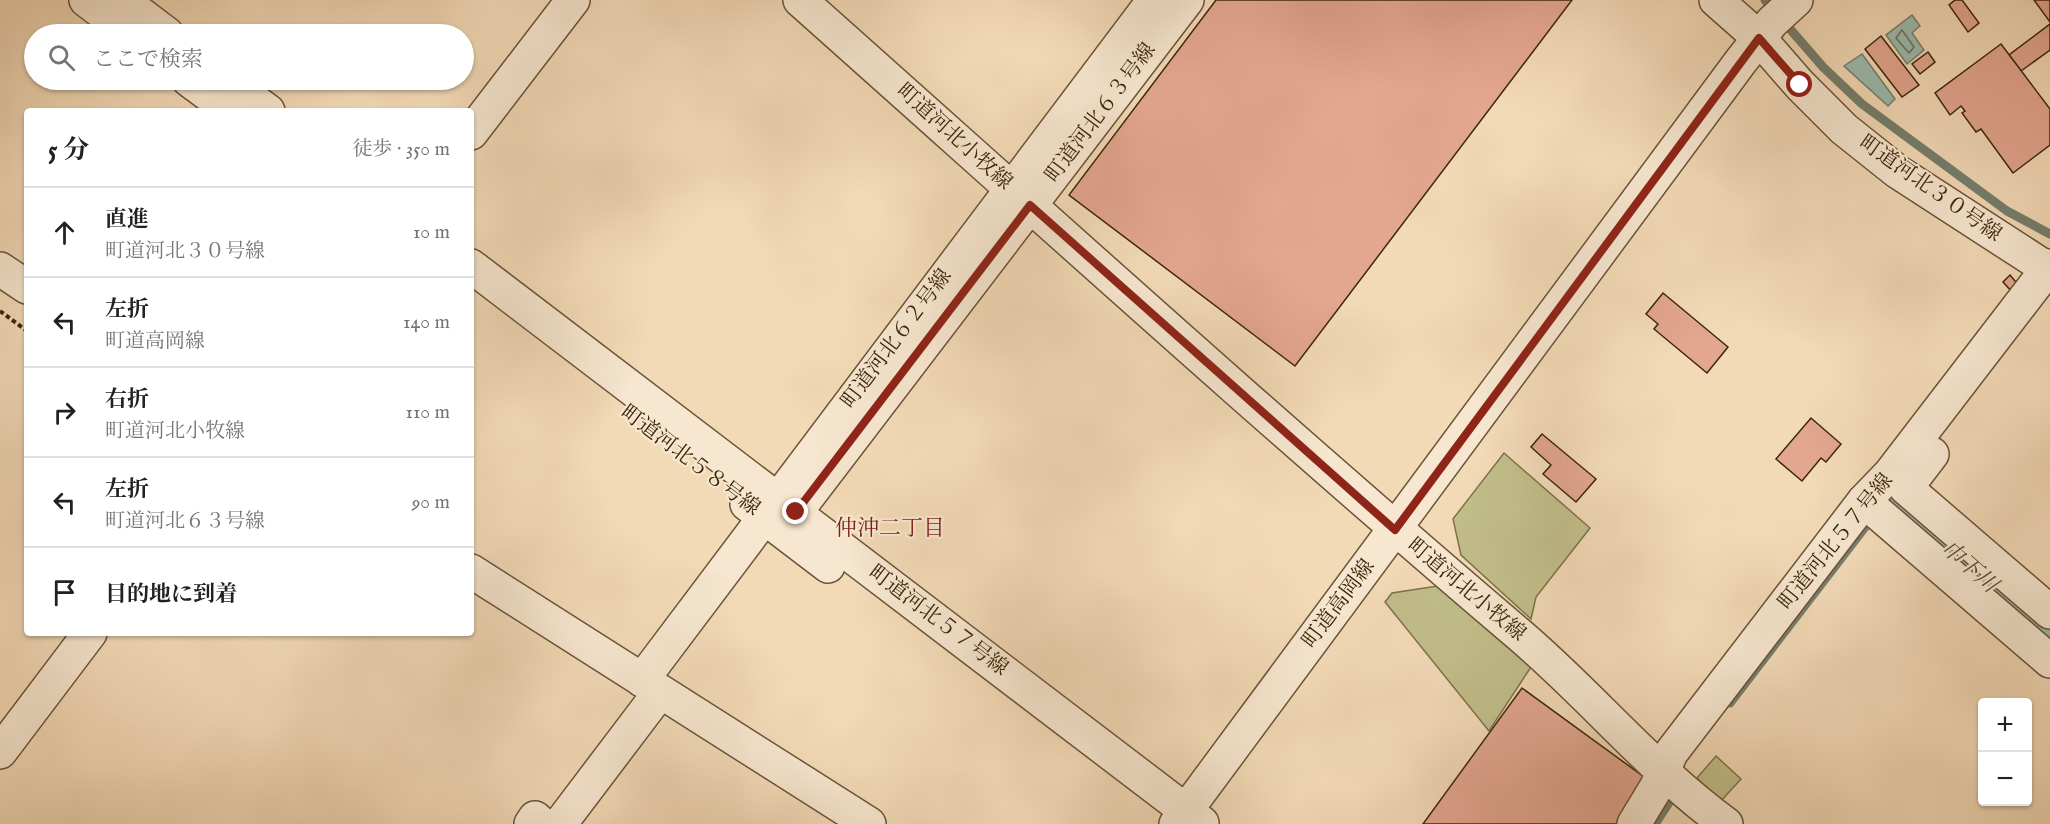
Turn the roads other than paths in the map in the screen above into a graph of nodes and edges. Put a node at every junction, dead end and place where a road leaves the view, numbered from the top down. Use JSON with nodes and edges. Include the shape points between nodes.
{"nodes":[{"id":1,"x":86,"y":0,"type":"edge"},
{"id":2,"x":122,"y":0,"type":"edge"},
{"id":3,"x":573,"y":0,"type":"edge"},
{"id":4,"x":800,"y":0,"type":"edge"},
{"id":5,"x":1154,"y":0,"type":"edge"},
{"id":6,"x":1187,"y":0,"type":"edge"},
{"id":7,"x":1716,"y":0,"type":"edge"},
{"id":8,"x":1790,"y":5,"type":"edge"},
{"id":9,"x":118,"y":24,"type":"edge"},
{"id":10,"x":154,"y":24,"type":"edge"},
{"id":11,"x":1759,"y":38,"type":"junction"},
{"id":12,"x":203,"y":90,"type":"edge"},
{"id":13,"x":240,"y":90,"type":"edge"},
{"id":14,"x":227,"y":108,"type":"edge"},
{"id":15,"x":264,"y":108,"type":"edge"},
{"id":16,"x":474,"y":129,"type":"edge"},
{"id":17,"x":1020,"y":196,"type":"junction"},
{"id":18,"x":2050,"y":267,"type":"edge"},
{"id":19,"x":474,"y":268,"type":"edge"},
{"id":20,"x":0,"y":269,"type":"edge"},
{"id":21,"x":24,"y":285,"type":"edge"},
{"id":22,"x":474,"y":297,"type":"edge"},
{"id":23,"x":2050,"y":303,"type":"edge"},
{"id":24,"x":779,"y":509,"type":"junction"},
{"id":25,"x":1873,"y":509,"type":"junction"},
{"id":26,"x":1395,"y":530,"type":"junction"},
{"id":27,"x":474,"y":573,"type":"edge"},
{"id":28,"x":2050,"y":612,"type":"edge"},
{"id":29,"x":88,"y":636,"type":"edge"},
{"id":30,"x":2050,"y":661,"type":"edge"},
{"id":31,"x":651,"y":686,"type":"junction"},
{"id":32,"x":0,"y":752,"type":"edge"},
{"id":33,"x":1664,"y":770,"type":"junction"},
{"id":34,"x":1183,"y":821,"type":"edge"},
{"id":35,"x":531,"y":824,"type":"edge"},
{"id":36,"x":542,"y":824,"type":"edge"},
{"id":37,"x":560,"y":824,"type":"edge"},
{"id":38,"x":869,"y":824,"type":"edge"},
{"id":39,"x":1634,"y":824,"type":"edge"},
{"id":40,"x":1726,"y":824,"type":"edge"}],
"edges":[{"from":1,"to":9,"type":"street"},
{"from":2,"to":10,"type":"street"},
{"from":3,"to":16,"type":"street"},
{"from":4,"to":17,"type":"street","name":"町道河北小牧線"},
{"from":5,"to":17,"type":"street","name":"町道河北６２号線"},
{"from":6,"to":17,"type":"street","name":"町道河北６３号線"},
{"from":7,"to":11,"type":"street","name":"町道河北３０号線"},
{"from":8,"to":11,"type":"street","name":"町道高岡線"},
{"from":11,"to":18,"type":"street","name":"町道河北３０号線","via":[[1822,107],[1889,165]]},
{"from":11,"to":26,"type":"street","name":"町道高岡線"},
{"from":12,"to":14,"type":"street"},
{"from":13,"to":15,"type":"street"},
{"from":17,"to":24,"type":"street","name":"町道河北６２号線"},
{"from":17,"to":26,"type":"street","name":"町道河北小牧線"},
{"from":18,"to":25,"type":"street","name":"町道河北５７号線","via":[[1890,474]]},
{"from":19,"to":24,"type":"street","name":"町道河北５７号線"},
{"from":20,"to":21,"type":"street"},
{"from":22,"to":24,"type":"street","name":"町道河北５８号線"},
{"from":23,"to":28,"type":"street","via":[[1906,488]]},
{"from":24,"to":31,"type":"street","name":"町道河北６２号線"},
{"from":24,"to":34,"type":"street","name":"町道河北５７号線"},
{"from":25,"to":30,"type":"street"},
{"from":25,"to":33,"type":"street","name":"町道河北５７号線","via":[[1671,753]]},
{"from":26,"to":33,"type":"street","name":"町道河北小牧線","via":[[1519,634]]},
{"from":26,"to":34,"type":"street","name":"町道高岡線"},
{"from":27,"to":31,"type":"street"},
{"from":29,"to":32,"type":"street"},
{"from":31,"to":37,"type":"street","name":"町道河北６２号線","via":[[623,741]]},
{"from":31,"to":38,"type":"street"},
{"from":33,"to":39,"type":"street","name":"町道河北５７号線"},
{"from":33,"to":40,"type":"street","name":"町道河北小牧線"},
{"from":35,"to":36,"type":"street","via":[[535,819]]}]}
